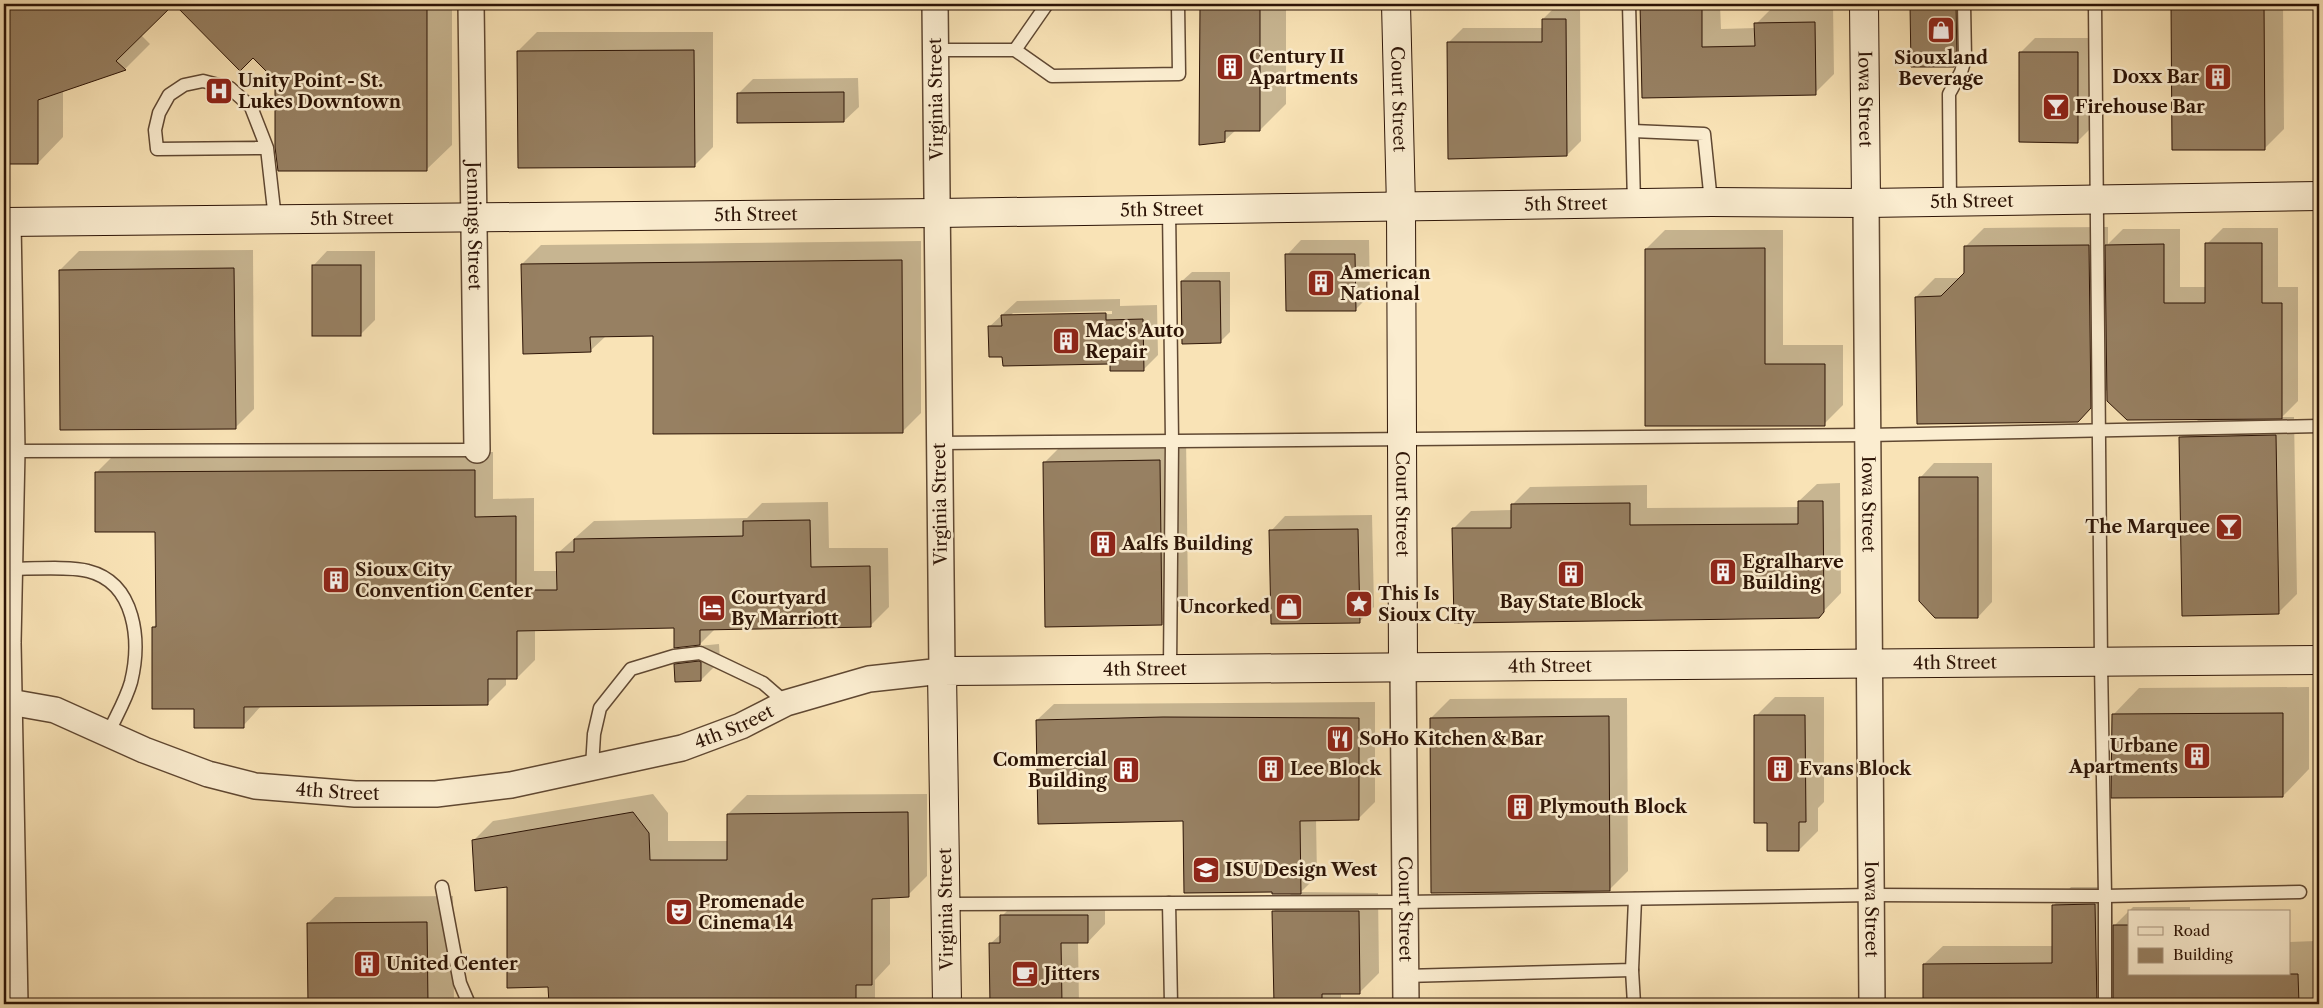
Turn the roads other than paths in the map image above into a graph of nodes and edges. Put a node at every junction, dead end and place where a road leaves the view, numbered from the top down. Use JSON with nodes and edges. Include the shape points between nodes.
{"nodes":[{"id":1,"x":471,"y":4,"type":"edge"},
{"id":2,"x":935,"y":4,"type":"edge"},
{"id":3,"x":1047,"y":4,"type":"edge"},
{"id":4,"x":1178,"y":4,"type":"edge"},
{"id":5,"x":1396,"y":4,"type":"edge"},
{"id":6,"x":1629,"y":4,"type":"edge"},
{"id":7,"x":1864,"y":4,"type":"edge"},
{"id":8,"x":1964,"y":4,"type":"edge"},
{"id":9,"x":2095,"y":4,"type":"edge"},
{"id":10,"x":936,"y":50,"type":"junction"},
{"id":11,"x":1015,"y":50,"type":"junction"},
{"id":12,"x":1633,"y":131,"type":"junction"},
{"id":13,"x":267,"y":148,"type":"junction"},
{"id":14,"x":2319,"y":196,"type":"edge"},
{"id":15,"x":2098,"y":199,"type":"junction"},
{"id":16,"x":1711,"y":202,"type":"junction"},
{"id":17,"x":1950,"y":202,"type":"junction"},
{"id":18,"x":1634,"y":203,"type":"junction"},
{"id":19,"x":1866,"y":203,"type":"junction"},
{"id":20,"x":1401,"y":207,"type":"junction"},
{"id":21,"x":1169,"y":209,"type":"junction"},
{"id":22,"x":938,"y":213,"type":"junction"},
{"id":23,"x":474,"y":217,"type":"junction"},
{"id":24,"x":275,"y":219,"type":"junction"},
{"id":25,"x":6,"y":222,"type":"edge"},
{"id":26,"x":7,"y":374,"type":"edge"},
{"id":27,"x":2319,"y":426,"type":"edge"},
{"id":28,"x":2099,"y":430,"type":"junction"},
{"id":29,"x":1868,"y":435,"type":"junction"},
{"id":30,"x":1400,"y":438,"type":"junction"},
{"id":31,"x":1172,"y":441,"type":"junction"},
{"id":32,"x":939,"y":443,"type":"junction"},
{"id":33,"x":477,"y":450,"type":"joint"},
{"id":34,"x":12,"y":451,"type":"junction"},
{"id":35,"x":8,"y":505,"type":"edge"},
{"id":36,"x":8,"y":569,"type":"junction"},
{"id":37,"x":2319,"y":660,"type":"edge"},
{"id":38,"x":1871,"y":663,"type":"junction"},
{"id":39,"x":2101,"y":663,"type":"junction"},
{"id":40,"x":1403,"y":668,"type":"junction"},
{"id":41,"x":1170,"y":669,"type":"junction"},
{"id":42,"x":942,"y":671,"type":"junction"},
{"id":43,"x":6,"y":701,"type":"edge"},
{"id":44,"x":786,"y":703,"type":"junction"},
{"id":45,"x":108,"y":734,"type":"junction"},
{"id":46,"x":592,"y":767,"type":"junction"},
{"id":47,"x":442,"y":887,"type":"dead end"},
{"id":48,"x":2300,"y":892,"type":"dead end"},
{"id":49,"x":1873,"y":895,"type":"junction"},
{"id":50,"x":2105,"y":896,"type":"junction"},
{"id":51,"x":1635,"y":899,"type":"junction"},
{"id":52,"x":1404,"y":902,"type":"junction"},
{"id":53,"x":1169,"y":903,"type":"junction"},
{"id":54,"x":946,"y":904,"type":"junction"},
{"id":55,"x":9,"y":920,"type":"edge"},
{"id":56,"x":1632,"y":970,"type":"junction"},
{"id":57,"x":1406,"y":976,"type":"junction"},
{"id":58,"x":15,"y":1004,"type":"edge"},
{"id":59,"x":469,"y":1004,"type":"edge"},
{"id":60,"x":947,"y":1004,"type":"edge"},
{"id":61,"x":1171,"y":1004,"type":"edge"},
{"id":62,"x":1406,"y":1004,"type":"edge"},
{"id":63,"x":1634,"y":1004,"type":"edge"},
{"id":64,"x":1872,"y":1004,"type":"edge"},
{"id":65,"x":2104,"y":1004,"type":"edge"}],
"edges":[{"from":1,"to":23,"type":"street","name":"Jennings Street"},
{"from":2,"to":10,"type":"street","name":"Virginia Street"},
{"from":3,"to":11,"type":"lane"},
{"from":4,"to":11,"type":"lane","via":[[1178,74],[1052,76]]},
{"from":5,"to":20,"type":"main road","name":"Court Street"},
{"from":6,"to":12,"type":"lane"},
{"from":7,"to":19,"type":"main road","name":"Iowa Street"},
{"from":8,"to":17,"type":"lane","via":[[1964,59],[1949,94]]},
{"from":9,"to":15,"type":"lane"},
{"from":10,"to":11,"type":"lane"},
{"from":10,"to":22,"type":"street","name":"Virginia Street"},
{"from":12,"to":16,"type":"lane","via":[[1704,134]]},
{"from":12,"to":18,"type":"lane"},
{"from":13,"to":13,"type":"lane","via":[[251,107],[230,88],[202,81],[184,85],[169,95],[159,113],[155,130],[158,149]]},
{"from":13,"to":24,"type":"lane"},
{"from":14,"to":15,"type":"main road","name":"5th Street"},
{"from":15,"to":17,"type":"main road","name":"5th Street"},
{"from":15,"to":28,"type":"lane"},
{"from":16,"to":18,"type":"main road","name":"5th Street"},
{"from":16,"to":19,"type":"main road","name":"5th Street"},
{"from":17,"to":19,"type":"main road","name":"5th Street"},
{"from":18,"to":20,"type":"main road","name":"5th Street"},
{"from":19,"to":29,"type":"street","name":"Iowa Street"},
{"from":20,"to":21,"type":"main road","name":"5th Street"},
{"from":20,"to":30,"type":"main road","name":"Court Street"},
{"from":21,"to":22,"type":"main road","name":"5th Street"},
{"from":21,"to":31,"type":"lane"},
{"from":22,"to":23,"type":"main road","name":"5th Street"},
{"from":22,"to":32,"type":"street","name":"Virginia Street"},
{"from":23,"to":24,"type":"main road","name":"5th Street"},
{"from":23,"to":33,"type":"street","name":"Jennings Street"},
{"from":24,"to":25,"type":"main road","name":"5th Street"},
{"from":25,"to":26,"type":"street"},
{"from":26,"to":34,"type":"street"},
{"from":27,"to":28,"type":"lane"},
{"from":28,"to":29,"type":"lane"},
{"from":28,"to":39,"type":"lane"},
{"from":29,"to":30,"type":"lane"},
{"from":29,"to":38,"type":"street","name":"Iowa Street"},
{"from":30,"to":31,"type":"lane"},
{"from":30,"to":40,"type":"main road","name":"Court Street"},
{"from":31,"to":32,"type":"lane"},
{"from":31,"to":41,"type":"lane"},
{"from":32,"to":42,"type":"street","name":"Virginia Street"},
{"from":33,"to":34,"type":"lane"},
{"from":34,"to":35,"type":"street"},
{"from":35,"to":36,"type":"street"},
{"from":36,"to":43,"type":"street"},
{"from":36,"to":45,"type":"lane","via":[[86,570],[105,576],[132,611],[135,649],[130,683]]},
{"from":37,"to":39,"type":"main road","name":"4th Street"},
{"from":38,"to":39,"type":"main road","name":"4th Street"},
{"from":38,"to":40,"type":"main road","name":"4th Street"},
{"from":38,"to":49,"type":"street","name":"Iowa Street"},
{"from":39,"to":50,"type":"lane"},
{"from":40,"to":41,"type":"main road","name":"4th Street"},
{"from":40,"to":52,"type":"street","name":"Court Street"},
{"from":41,"to":42,"type":"main road","name":"4th Street"},
{"from":42,"to":44,"type":"street","name":"4th Street","via":[[869,678]]},
{"from":42,"to":54,"type":"main road","name":"Virginia Street"},
{"from":43,"to":45,"type":"street","name":"4th Street","via":[[55,710]]},
{"from":43,"to":55,"type":"street"},
{"from":44,"to":46,"type":"street","name":"4th Street","via":[[741,726],[682,748]]},
{"from":44,"to":46,"type":"lane","via":[[763,683],[700,653],[674,656],[631,669],[600,708]]},
{"from":45,"to":46,"type":"street","name":"4th Street","via":[[208,774],[255,786],[355,794],[436,794],[511,785]]},
{"from":47,"to":59,"type":"lane","via":[[460,984]]},
{"from":48,"to":50,"type":"lane"},
{"from":49,"to":50,"type":"lane"},
{"from":49,"to":51,"type":"lane"},
{"from":49,"to":64,"type":"street","name":"Iowa Street"},
{"from":50,"to":65,"type":"lane"},
{"from":51,"to":52,"type":"lane"},
{"from":51,"to":56,"type":"lane"},
{"from":52,"to":53,"type":"lane"},
{"from":52,"to":57,"type":"street","name":"Court Street"},
{"from":53,"to":54,"type":"lane"},
{"from":53,"to":61,"type":"lane"},
{"from":54,"to":60,"type":"main road","name":"Virginia Street"},
{"from":55,"to":58,"type":"street"},
{"from":56,"to":57,"type":"lane"},
{"from":56,"to":63,"type":"lane"},
{"from":57,"to":62,"type":"street","name":"Court Street"}]}
